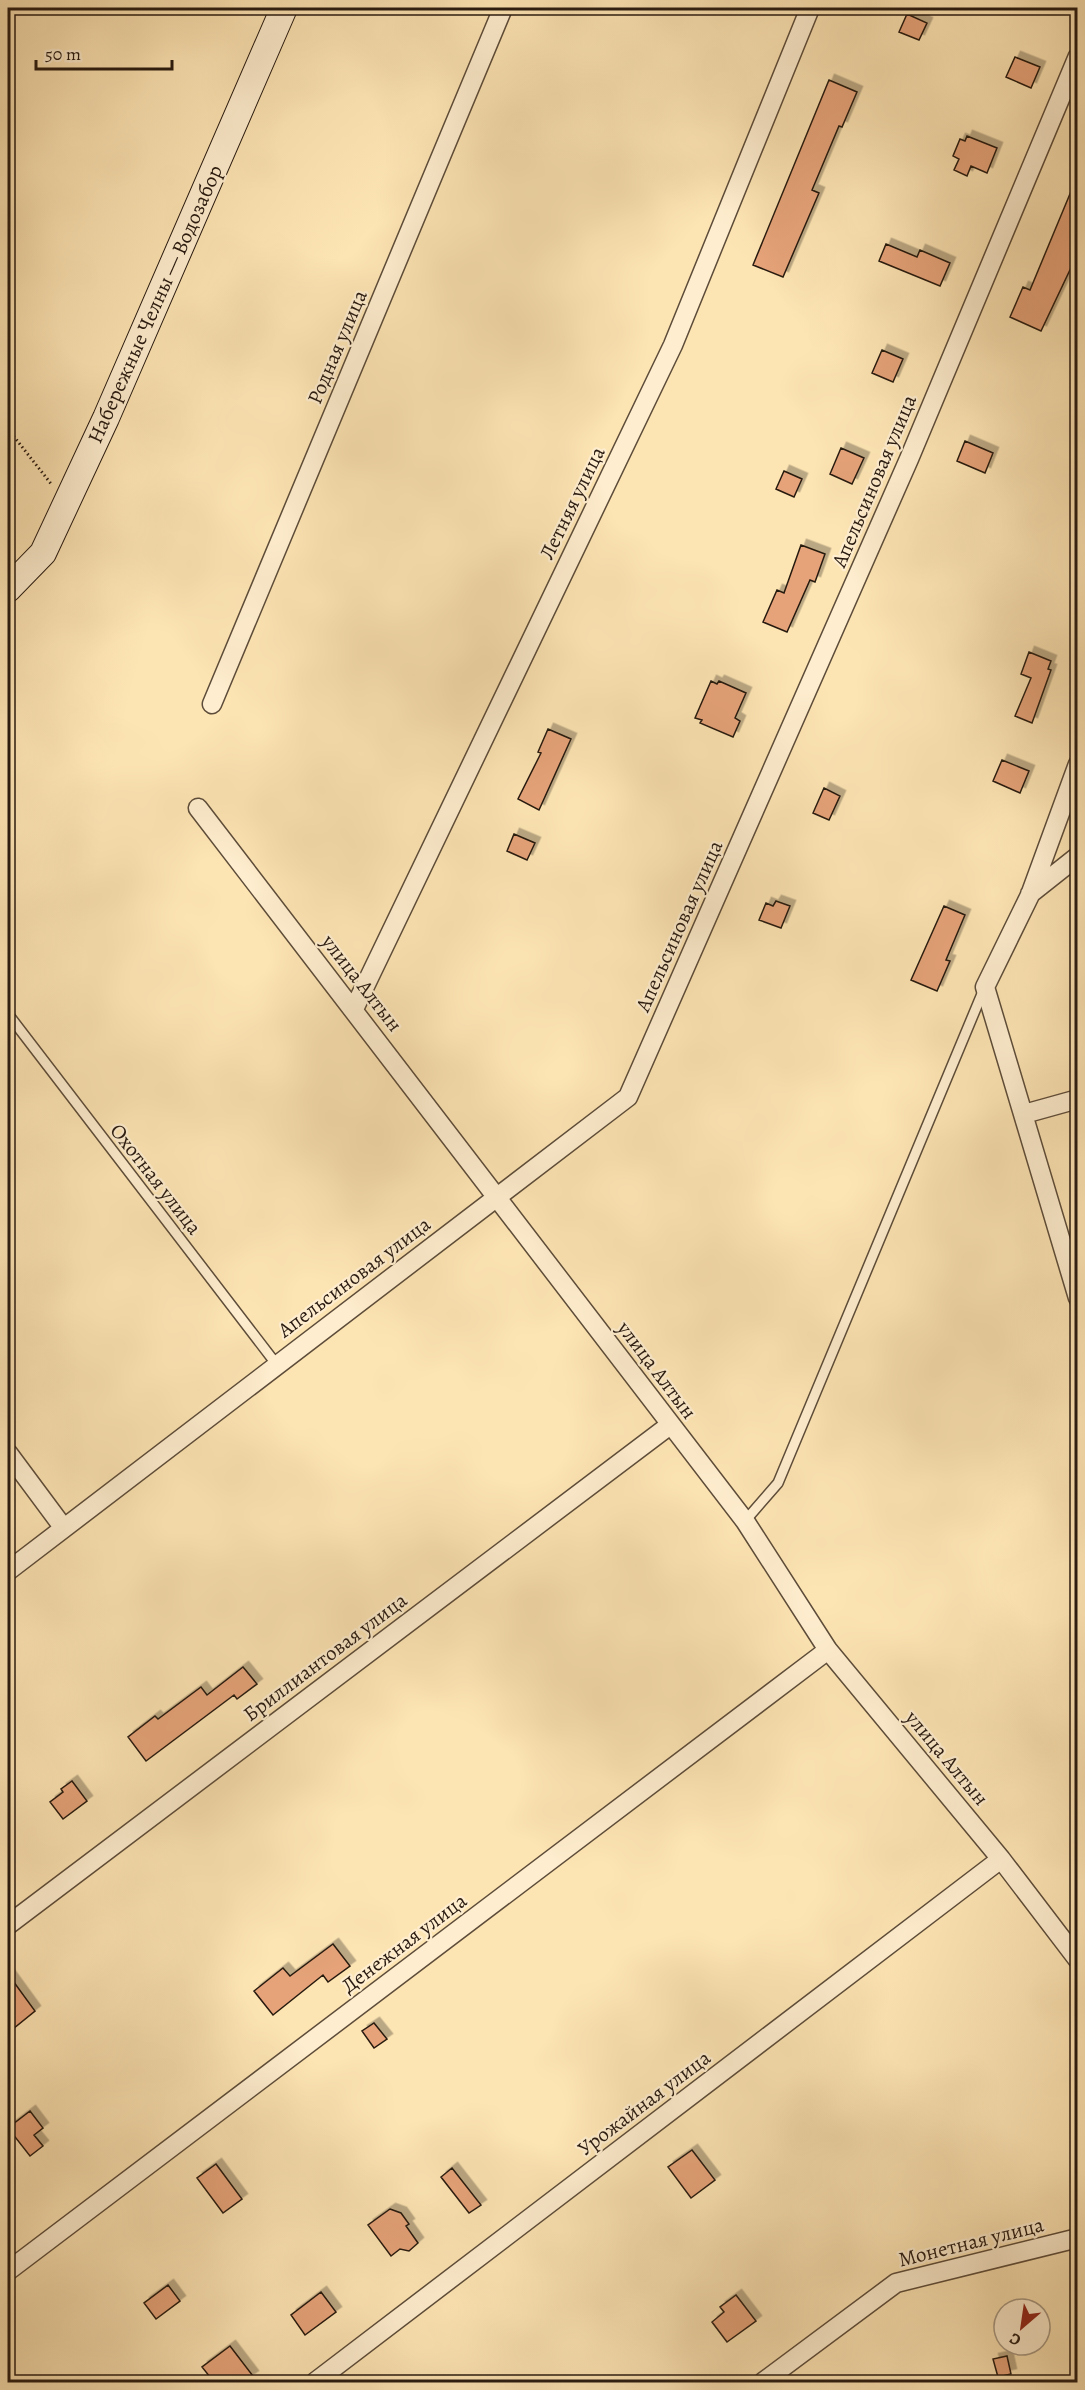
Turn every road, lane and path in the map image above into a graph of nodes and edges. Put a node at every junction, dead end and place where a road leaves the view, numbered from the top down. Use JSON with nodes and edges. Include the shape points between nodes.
{"nodes":[{"id":1,"x":284,"y":8,"type":"edge"},
{"id":2,"x":503,"y":8,"type":"edge"},
{"id":3,"x":810,"y":8,"type":"edge"},
{"id":4,"x":1077,"y":56,"type":"edge"},
{"id":5,"x":8,"y":429,"type":"edge"},
{"id":6,"x":66,"y":503,"type":"junction"},
{"id":7,"x":8,"y":589,"type":"edge"},
{"id":8,"x":212,"y":704,"type":"dead end"},
{"id":9,"x":1077,"y":764,"type":"edge"},
{"id":10,"x":198,"y":808,"type":"dead end"},
{"id":11,"x":1077,"y":856,"type":"edge"},
{"id":12,"x":1030,"y":895,"type":"junction"},
{"id":13,"x":985,"y":987,"type":"junction"},
{"id":14,"x":354,"y":1009,"type":"junction"},
{"id":15,"x":8,"y":1014,"type":"edge"},
{"id":16,"x":1077,"y":1099,"type":"edge"},
{"id":17,"x":1024,"y":1114,"type":"junction"},
{"id":18,"x":497,"y":1197,"type":"junction"},
{"id":19,"x":1077,"y":1298,"type":"edge"},
{"id":20,"x":277,"y":1365,"type":"junction"},
{"id":21,"x":670,"y":1425,"type":"junction"},
{"id":22,"x":8,"y":1453,"type":"edge"},
{"id":23,"x":745,"y":1521,"type":"junction"},
{"id":24,"x":63,"y":1527,"type":"junction"},
{"id":25,"x":8,"y":1571,"type":"edge"},
{"id":26,"x":828,"y":1650,"type":"junction"},
{"id":27,"x":1000,"y":1859,"type":"junction"},
{"id":28,"x":8,"y":1925,"type":"edge"},
{"id":29,"x":1077,"y":1960,"type":"edge"},
{"id":30,"x":1077,"y":2238,"type":"edge"},
{"id":31,"x":8,"y":2271,"type":"edge"},
{"id":32,"x":315,"y":2382,"type":"edge"},
{"id":33,"x":763,"y":2382,"type":"edge"}],
"edges":[{"from":1,"to":6,"type":"main road","name":"Набережные Челны — Водозабор"},
{"from":2,"to":8,"type":"street","name":"Родная улица"},
{"from":3,"to":14,"type":"street","name":"Летняя улица","via":[[672,345]]},
{"from":4,"to":18,"type":"street","name":"Апельсиновая улица","via":[[909,459],[628,1097]]},
{"from":5,"to":6,"type":"path"},
{"from":6,"to":7,"type":"main road","name":"Набережные Челны — Водозабор","via":[[43,553]]},
{"from":9,"to":12,"type":"street"},
{"from":10,"to":14,"type":"street","name":"улица Алтын"},
{"from":11,"to":12,"type":"street"},
{"from":12,"to":13,"type":"street"},
{"from":13,"to":17,"type":"street"},
{"from":13,"to":23,"type":"lane","via":[[778,1483]]},
{"from":14,"to":18,"type":"street","name":"улица Алтын"},
{"from":15,"to":20,"type":"lane","name":"Охотная улица"},
{"from":16,"to":17,"type":"street"},
{"from":17,"to":19,"type":"street"},
{"from":18,"to":20,"type":"street","name":"Апельсиновая улица"},
{"from":18,"to":21,"type":"street","name":"улица Алтын"},
{"from":20,"to":24,"type":"street","name":"Апельсиновая улица"},
{"from":21,"to":23,"type":"street","name":"улица Алтын"},
{"from":21,"to":28,"type":"street","name":"Бриллиантовая улица"},
{"from":22,"to":24,"type":"street"},
{"from":23,"to":26,"type":"street","name":"улица Алтын"},
{"from":24,"to":25,"type":"street","name":"Апельсиновая улица"},
{"from":26,"to":27,"type":"street","name":"улица Алтын"},
{"from":26,"to":31,"type":"street","name":"Денежная улица"},
{"from":27,"to":29,"type":"street","name":"улица Алтын"},
{"from":27,"to":32,"type":"street","name":"Урожайная улица"},
{"from":30,"to":33,"type":"street","name":"Монетная улица","via":[[896,2283]]}]}
